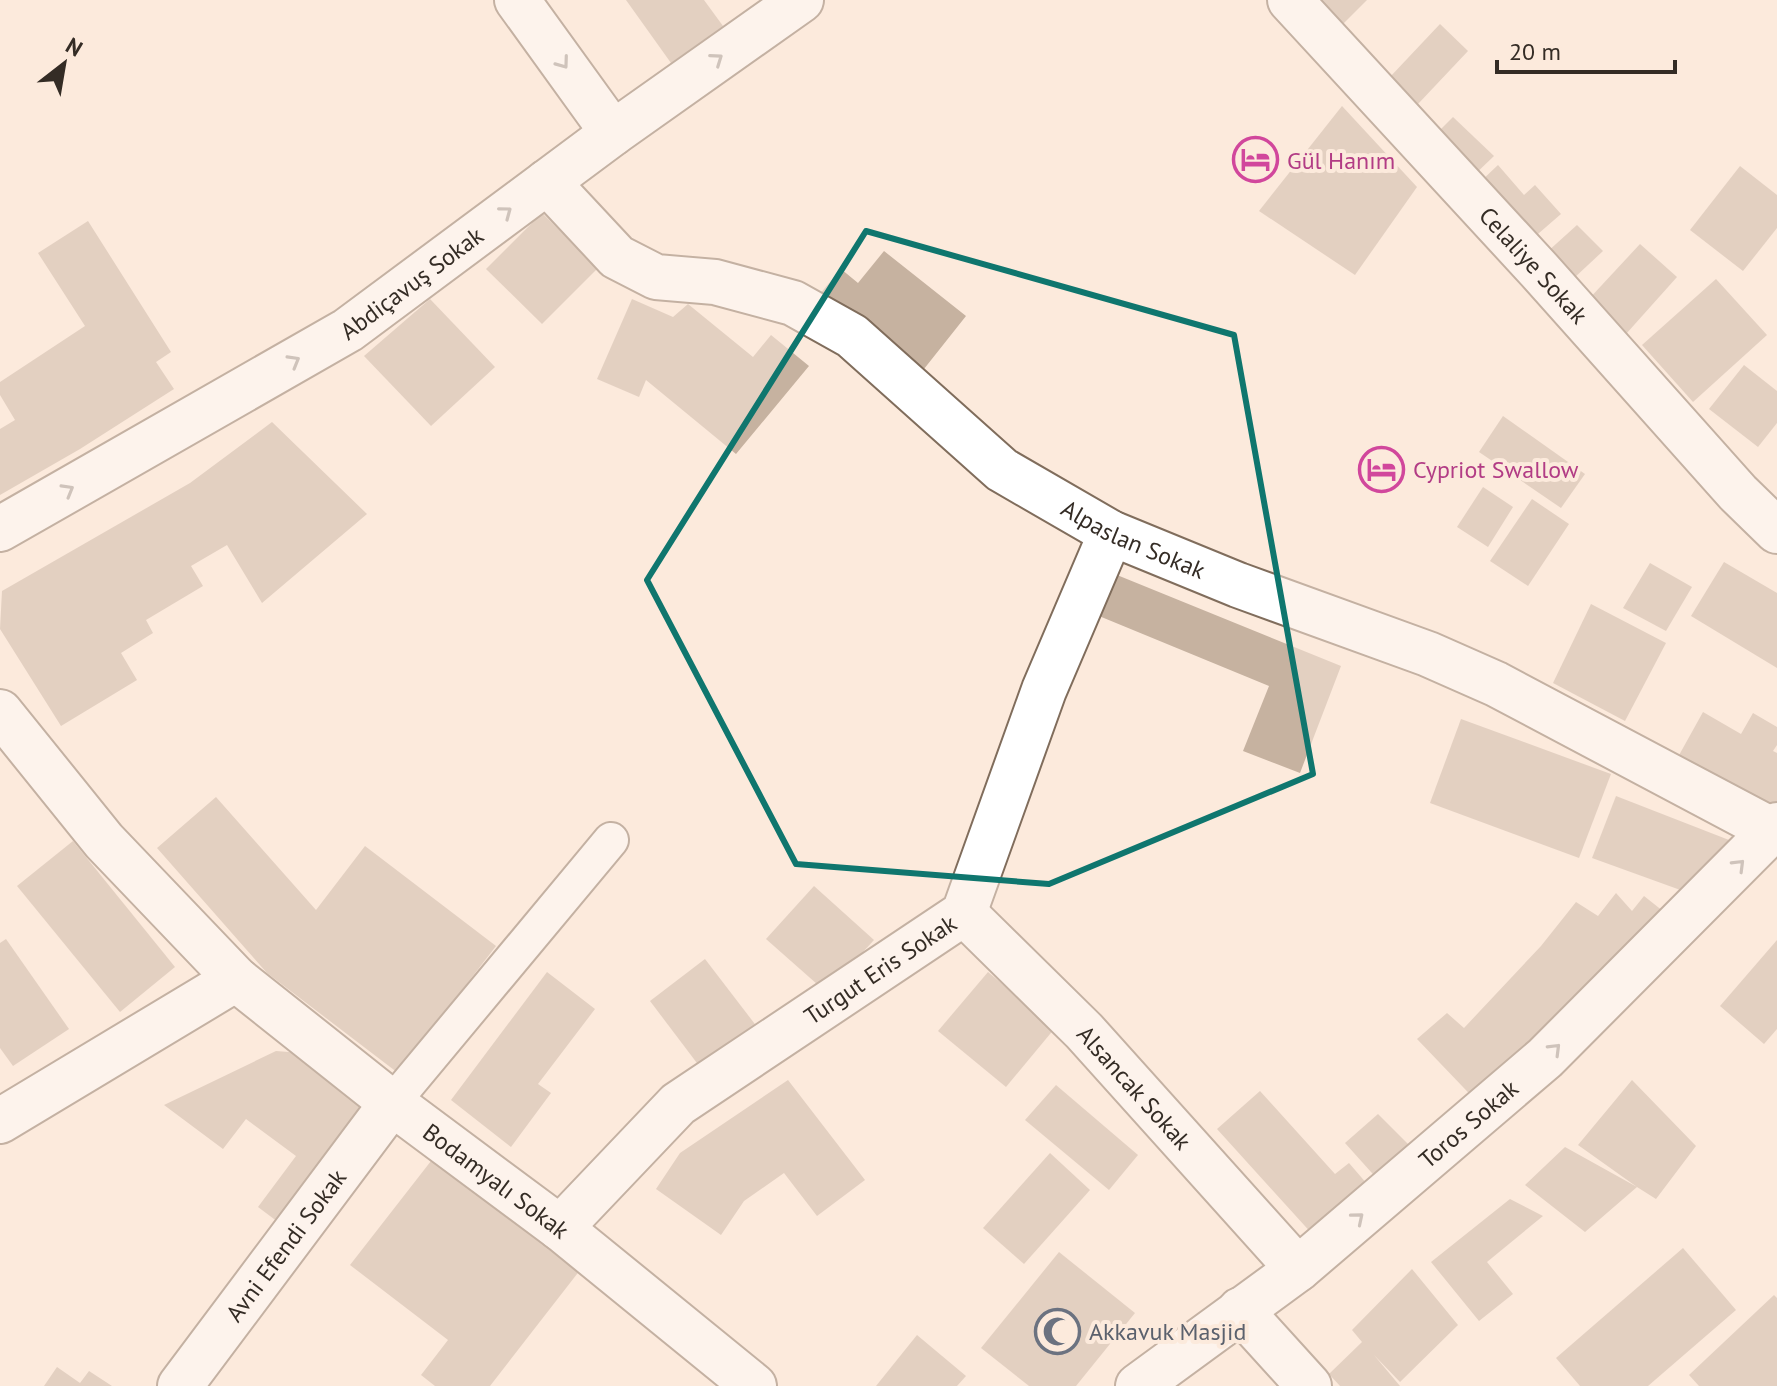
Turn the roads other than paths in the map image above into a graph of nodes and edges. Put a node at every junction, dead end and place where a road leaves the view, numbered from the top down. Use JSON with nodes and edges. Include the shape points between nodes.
{"nodes":[{"id":1,"x":517,"y":0,"type":"edge"},
{"id":2,"x":801,"y":0,"type":"edge"},
{"id":3,"x":1290,"y":0,"type":"edge"},
{"id":4,"x":613,"y":133,"type":"junction"},
{"id":5,"x":547,"y":182,"type":"junction"},
{"id":6,"x":0,"y":529,"type":"edge"},
{"id":7,"x":1777,"y":531,"type":"edge"},
{"id":8,"x":1111,"y":533,"type":"junction"},
{"id":9,"x":0,"y":712,"type":"edge"},
{"id":10,"x":1776,"y":829,"type":"edge"},
{"id":11,"x":611,"y":840,"type":"dead end"},
{"id":12,"x":964,"y":913,"type":"junction"},
{"id":13,"x":236,"y":979,"type":"junction"},
{"id":14,"x":392,"y":1103,"type":"junction"},
{"id":15,"x":0,"y":1121,"type":"edge"},
{"id":16,"x":560,"y":1228,"type":"junction"},
{"id":17,"x":1298,"y":1269,"type":"junction"},
{"id":18,"x":1240,"y":1310,"type":"junction"},
{"id":19,"x":180,"y":1386,"type":"edge"},
{"id":20,"x":754,"y":1386,"type":"edge"},
{"id":21,"x":1138,"y":1386,"type":"edge"},
{"id":22,"x":1309,"y":1386,"type":"edge"}],
"edges":[{"from":1,"to":4,"type":"street","one_way":true},
{"from":4,"to":2,"type":"street","name":"Abdiçavuş Sokak","one_way":true},
{"from":3,"to":7,"type":"street","name":"Celaliye Sokak"},
{"from":4,"to":5,"type":"street","name":"Abdiçavuş Sokak"},
{"from":6,"to":5,"type":"street","name":"Abdiçavuş Sokak","one_way":true,"via":[[348,330]]},
{"from":5,"to":8,"type":"street","name":"Alpaslan Sokak","via":[[617,257],[630,264],[656,277],[715,282],[793,303],[852,336],[1002,470]]},
{"from":8,"to":10,"type":"street","name":"Alpaslan Sokak","via":[[1496,684]]},
{"from":8,"to":12,"type":"street","name":"Turgut Eris Sokak","via":[[1044,690]]},
{"from":9,"to":13,"type":"street","name":"Bodamyalı Sokak","via":[[104,841]]},
{"from":17,"to":10,"type":"street","name":"Toros Sokak","one_way":true,"via":[[1545,1058]]},
{"from":11,"to":14,"type":"lane"},
{"from":12,"to":16,"type":"street","name":"Turgut Eris Sokak","via":[[678,1104]]},
{"from":12,"to":17,"type":"street","name":"Alsancak Sokak","via":[[1084,1031]]},
{"from":13,"to":14,"type":"street","name":"Bodamyalı Sokak"},
{"from":13,"to":15,"type":"street"},
{"from":14,"to":16,"type":"street","name":"Bodamyalı Sokak"},
{"from":14,"to":19,"type":"street","name":"Avni Efendi Sokak"},
{"from":16,"to":20,"type":"street","name":"Bodamyalı Sokak"},
{"from":17,"to":18,"type":"street","name":"Toros Sokak"},
{"from":18,"to":21,"type":"street","name":"Toros Sokak"},
{"from":18,"to":22,"type":"street"}]}
